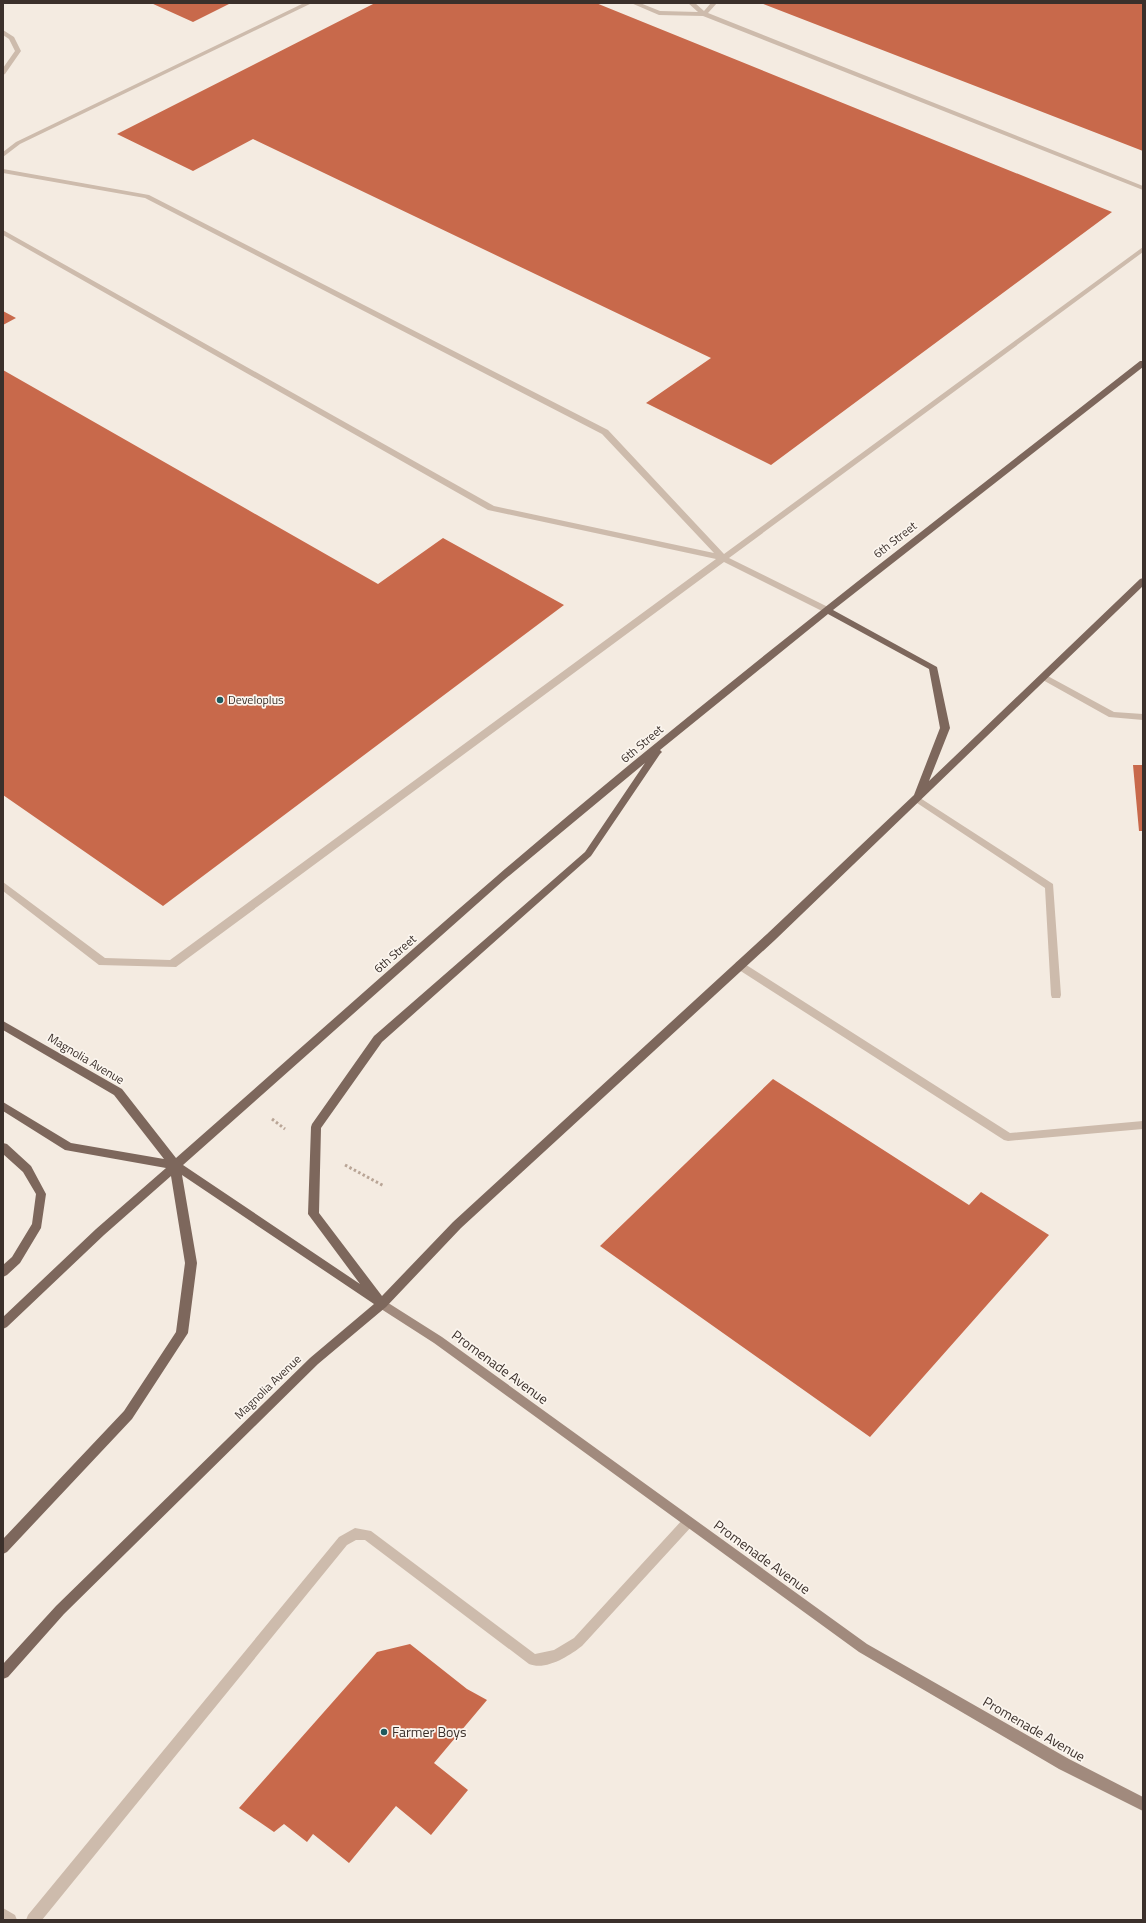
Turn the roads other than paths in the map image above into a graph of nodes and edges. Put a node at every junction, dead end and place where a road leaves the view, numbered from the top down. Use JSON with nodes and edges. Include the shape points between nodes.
{"nodes":[{"id":1,"x":309,"y":3,"type":"edge"},
{"id":2,"x":634,"y":3,"type":"edge"},
{"id":3,"x":691,"y":3,"type":"edge"},
{"id":4,"x":714,"y":3,"type":"edge"},
{"id":5,"x":704,"y":14,"type":"junction"},
{"id":6,"x":3,"y":32,"type":"edge"},
{"id":7,"x":3,"y":73,"type":"edge"},
{"id":8,"x":3,"y":155,"type":"edge"},
{"id":9,"x":3,"y":171,"type":"edge"},
{"id":10,"x":1143,"y":188,"type":"edge"},
{"id":11,"x":3,"y":232,"type":"edge"},
{"id":12,"x":1143,"y":249,"type":"edge"},
{"id":13,"x":1143,"y":363,"type":"edge"},
{"id":14,"x":723,"y":558,"type":"junction"},
{"id":15,"x":1143,"y":581,"type":"edge"},
{"id":16,"x":827,"y":610,"type":"junction"},
{"id":17,"x":1044,"y":677,"type":"junction"},
{"id":18,"x":1143,"y":717,"type":"edge"},
{"id":19,"x":665,"y":742,"type":"junction"},
{"id":20,"x":917,"y":799,"type":"junction"},
{"id":21,"x":3,"y":886,"type":"edge"},
{"id":22,"x":740,"y":965,"type":"junction"},
{"id":23,"x":1056,"y":995,"type":"dead end"},
{"id":24,"x":3,"y":1025,"type":"edge"},
{"id":25,"x":3,"y":1106,"type":"edge"},
{"id":26,"x":1143,"y":1125,"type":"edge"},
{"id":27,"x":3,"y":1147,"type":"edge"},
{"id":28,"x":175,"y":1165,"type":"junction"},
{"id":29,"x":3,"y":1272,"type":"edge"},
{"id":30,"x":382,"y":1304,"type":"junction"},
{"id":31,"x":3,"y":1324,"type":"edge"},
{"id":32,"x":688,"y":1522,"type":"junction"},
{"id":33,"x":3,"y":1548,"type":"edge"},
{"id":34,"x":3,"y":1673,"type":"edge"},
{"id":35,"x":1143,"y":1804,"type":"edge"},
{"id":36,"x":3,"y":1915,"type":"edge"},
{"id":37,"x":10,"y":1920,"type":"edge"},
{"id":38,"x":33,"y":1920,"type":"edge"}],
"edges":[{"from":1,"to":8,"type":"lane","via":[[18,143]]},
{"from":2,"to":5,"type":"lane","via":[[659,13]]},
{"from":3,"to":5,"type":"lane"},
{"from":4,"to":5,"type":"lane"},
{"from":5,"to":10,"type":"lane"},
{"from":6,"to":7,"type":"lane","via":[[12,38],[18,51]]},
{"from":9,"to":14,"type":"lane","via":[[147,196],[604,432]]},
{"from":11,"to":14,"type":"lane","via":[[491,508]]},
{"from":12,"to":14,"type":"lane"},
{"from":13,"to":16,"type":"main road","name":"6th Street"},
{"from":14,"to":16,"type":"lane"},
{"from":14,"to":21,"type":"lane","via":[[172,964],[103,962]]},
{"from":15,"to":17,"type":"main road"},
{"from":16,"to":19,"type":"main road","name":"6th Street"},
{"from":16,"to":20,"type":"main road","via":[[933,667],[945,728]]},
{"from":17,"to":18,"type":"lane","via":[[1112,715]]},
{"from":17,"to":20,"type":"main road"},
{"from":19,"to":28,"type":"main road","name":"6th Street","via":[[501,878]]},
{"from":19,"to":30,"type":"main road","via":[[588,854],[378,1039],[316,1127],[313,1214]]},
{"from":20,"to":22,"type":"main road"},
{"from":20,"to":23,"type":"lane","via":[[1050,886]]},
{"from":22,"to":26,"type":"lane","via":[[1008,1137]]},
{"from":22,"to":30,"type":"main road","via":[[457,1225]]},
{"from":24,"to":28,"type":"main road","name":"Magnolia Avenue","via":[[118,1092]]},
{"from":25,"to":28,"type":"main road","name":"Magnolia Avenue","via":[[69,1147]]},
{"from":27,"to":29,"type":"main road","via":[[27,1169],[41,1194],[37,1224],[16,1260]]},
{"from":28,"to":30,"type":"main road","name":"Magnolia Avenue"},
{"from":28,"to":31,"type":"main road"},
{"from":28,"to":33,"type":"main road","via":[[191,1263],[182,1333],[128,1415]]},
{"from":30,"to":32,"type":"main road","name":"Promenade Avenue","via":[[438,1340]]},
{"from":30,"to":34,"type":"main road","name":"Magnolia Avenue","via":[[298,1376],[60,1610]]},
{"from":32,"to":35,"type":"main road","name":"Promenade Avenue","via":[[863,1648],[1064,1764]]},
{"from":32,"to":38,"type":"lane","via":[[578,1642],[566,1652],[548,1659],[533,1660],[367,1535],[355,1534],[343,1541]]},
{"from":36,"to":37,"type":"lane"}]}
